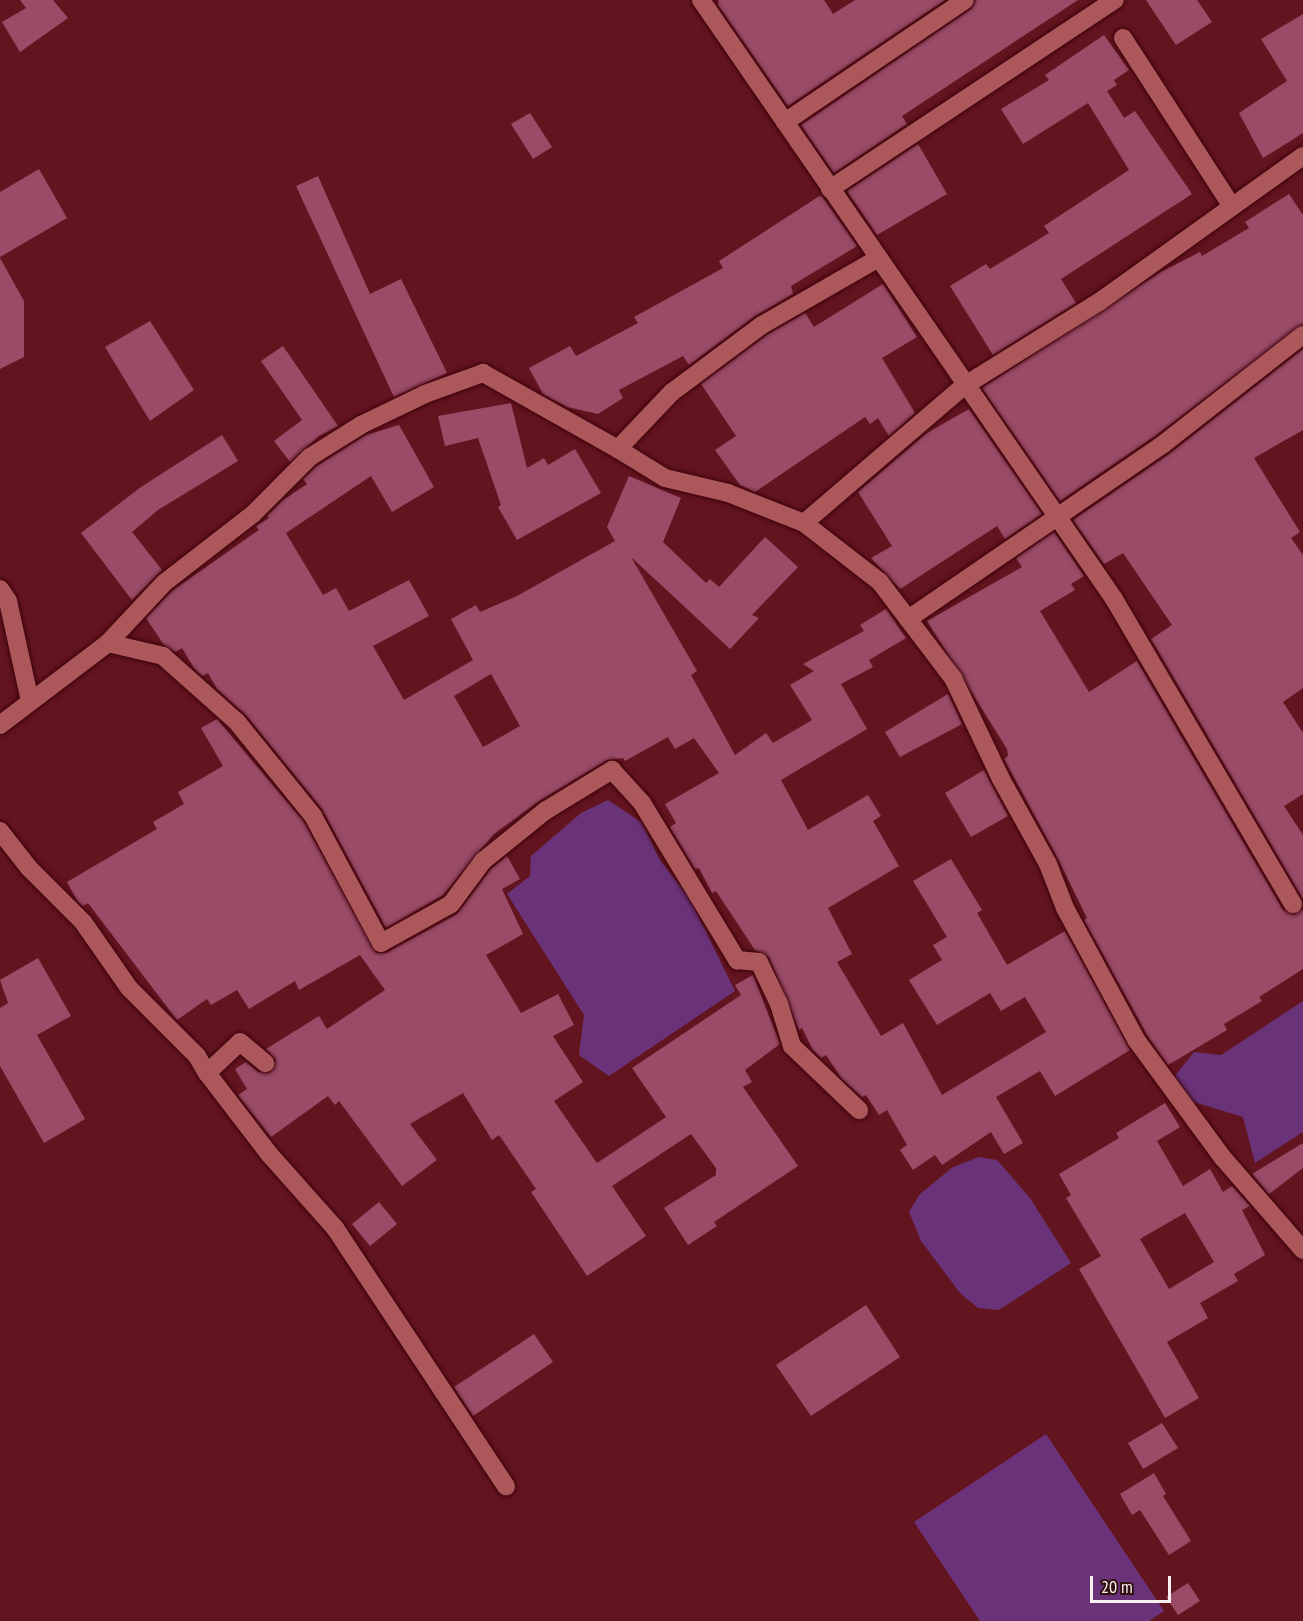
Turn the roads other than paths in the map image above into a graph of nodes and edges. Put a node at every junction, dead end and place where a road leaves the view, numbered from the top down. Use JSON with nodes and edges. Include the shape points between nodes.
{"nodes":[{"id":1,"x":701,"y":0,"type":"edge"},
{"id":2,"x":965,"y":0,"type":"edge"},
{"id":3,"x":1115,"y":0,"type":"edge"},
{"id":4,"x":1123,"y":38,"type":"dead end"},
{"id":5,"x":785,"y":122,"type":"junction"},
{"id":6,"x":1303,"y":156,"type":"edge"},
{"id":7,"x":830,"y":189,"type":"junction"},
{"id":8,"x":1231,"y":205,"type":"junction"},
{"id":9,"x":877,"y":259,"type":"junction"},
{"id":10,"x":1303,"y":334,"type":"edge"},
{"id":11,"x":964,"y":386,"type":"junction"},
{"id":12,"x":618,"y":449,"type":"junction"},
{"id":13,"x":1055,"y":516,"type":"junction"},
{"id":14,"x":804,"y":524,"type":"junction"},
{"id":15,"x":0,"y":589,"type":"edge"},
{"id":16,"x":908,"y":619,"type":"junction"},
{"id":17,"x":108,"y":643,"type":"junction"},
{"id":18,"x":30,"y":701,"type":"junction"},
{"id":19,"x":0,"y":725,"type":"edge"},
{"id":20,"x":0,"y":831,"type":"edge"},
{"id":21,"x":1293,"y":904,"type":"dead end"},
{"id":22,"x":265,"y":1063,"type":"dead end"},
{"id":23,"x":207,"y":1073,"type":"junction"},
{"id":24,"x":859,"y":1110,"type":"dead end"},
{"id":25,"x":1303,"y":1250,"type":"edge"},
{"id":26,"x":506,"y":1486,"type":"dead end"}],
"edges":[{"from":1,"to":5,"type":"street"},
{"from":2,"to":5,"type":"street"},
{"from":3,"to":7,"type":"street"},
{"from":4,"to":8,"type":"street"},
{"from":5,"to":7,"type":"street"},
{"from":6,"to":8,"type":"street"},
{"from":7,"to":9,"type":"street"},
{"from":8,"to":11,"type":"street","via":[[1099,302]]},
{"from":9,"to":11,"type":"street"},
{"from":9,"to":12,"type":"street","via":[[762,325],[672,392]]},
{"from":10,"to":13,"type":"street","via":[[1162,445]]},
{"from":11,"to":13,"type":"street"},
{"from":11,"to":14,"type":"street"},
{"from":12,"to":14,"type":"street","via":[[665,478],[728,493]]},
{"from":12,"to":17,"type":"street","via":[[483,373],[425,394],[361,425],[310,457],[253,514],[164,583]]},
{"from":13,"to":16,"type":"street"},
{"from":13,"to":21,"type":"street","via":[[1114,599]]},
{"from":14,"to":16,"type":"street","via":[[880,582]]},
{"from":15,"to":18,"type":"street","via":[[8,601]]},
{"from":16,"to":25,"type":"street","via":[[953,678],[1001,779],[1048,864],[1065,908],[1137,1041],[1223,1158]]},
{"from":17,"to":18,"type":"street"},
{"from":17,"to":24,"type":"street","via":[[163,656],[237,722],[313,816],[381,943],[451,904],[483,861],[545,812],[612,770],[642,803],[737,960],[759,962],[779,1004],[792,1046]]},
{"from":18,"to":19,"type":"street"},
{"from":20,"to":23,"type":"street","via":[[29,868],[83,922],[129,988],[197,1056]]},
{"from":22,"to":23,"type":"street","via":[[240,1042]]},
{"from":23,"to":26,"type":"street","via":[[270,1155],[334,1228]]}]}
